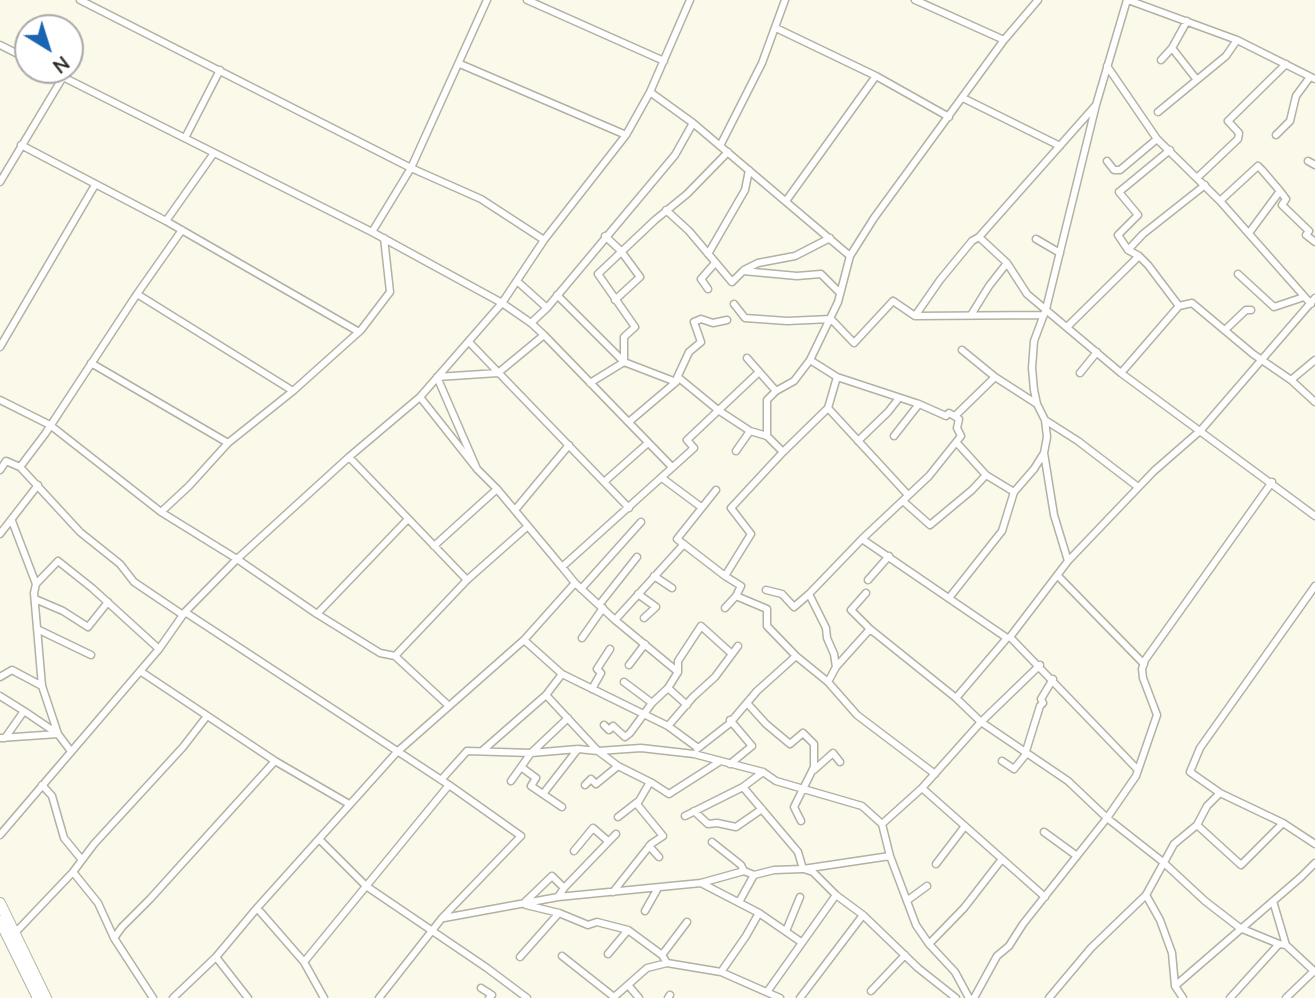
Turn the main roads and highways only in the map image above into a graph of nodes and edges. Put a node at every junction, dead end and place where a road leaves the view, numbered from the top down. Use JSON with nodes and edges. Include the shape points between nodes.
{"nodes":[{"id":1,"x":0,"y":903,"type":"edge"},
{"id":2,"x":0,"y":921,"type":"edge"},
{"id":3,"x":33,"y":995,"type":"edge"},
{"id":4,"x":46,"y":998,"type":"edge"}],
"edges":[{"from":1,"to":4,"type":"main road"},
{"from":2,"to":3,"type":"main road"}]}
